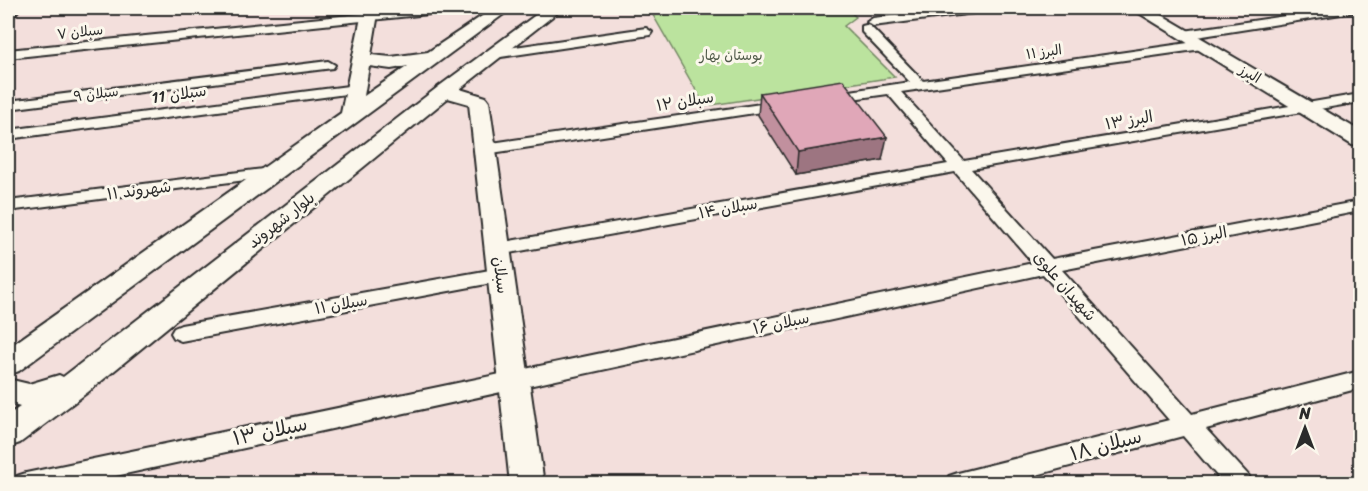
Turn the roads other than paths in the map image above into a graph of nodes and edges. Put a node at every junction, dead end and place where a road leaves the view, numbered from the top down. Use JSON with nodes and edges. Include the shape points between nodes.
{"nodes":[{"id":1,"x":14,"y":8,"type":"edge"},
{"id":2,"x":448,"y":8,"type":"edge"},
{"id":3,"x":504,"y":8,"type":"edge"},
{"id":4,"x":555,"y":8,"type":"edge"},
{"id":5,"x":982,"y":8,"type":"edge"},
{"id":6,"x":1139,"y":8,"type":"edge"},
{"id":7,"x":1359,"y":8,"type":"edge"},
{"id":8,"x":371,"y":12,"type":"edge"},
{"id":9,"x":8,"y":15,"type":"edge"},
{"id":10,"x":646,"y":32,"type":"dead end"},
{"id":11,"x":1185,"y":34,"type":"junction"},
{"id":12,"x":1202,"y":45,"type":"junction"},
{"id":13,"x":438,"y":53,"type":"junction"},
{"id":14,"x":8,"y":54,"type":"edge"},
{"id":15,"x":494,"y":54,"type":"junction"},
{"id":16,"x":361,"y":60,"type":"junction"},
{"id":17,"x":328,"y":65,"type":"dead end"},
{"id":18,"x":918,"y":84,"type":"junction"},
{"id":19,"x":890,"y":88,"type":"junction"},
{"id":20,"x":356,"y":89,"type":"junction"},
{"id":21,"x":445,"y":91,"type":"junction"},
{"id":22,"x":1360,"y":98,"type":"edge"},
{"id":23,"x":814,"y":100,"type":"edge"},
{"id":24,"x":792,"y":103,"type":"edge"},
{"id":25,"x":8,"y":105,"type":"edge"},
{"id":26,"x":1306,"y":108,"type":"junction"},
{"id":27,"x":351,"y":115,"type":"junction"},
{"id":28,"x":8,"y":135,"type":"edge"},
{"id":29,"x":1360,"y":140,"type":"edge"},
{"id":30,"x":485,"y":149,"type":"junction"},
{"id":31,"x":958,"y":166,"type":"junction"},
{"id":32,"x":271,"y":173,"type":"junction"},
{"id":33,"x":1360,"y":206,"type":"edge"},
{"id":34,"x":8,"y":207,"type":"edge"},
{"id":35,"x":499,"y":262,"type":"junction"},
{"id":36,"x":1048,"y":266,"type":"junction"},
{"id":37,"x":181,"y":333,"type":"dead end"},
{"id":38,"x":26,"y":346,"type":"edge"},
{"id":39,"x":8,"y":363,"type":"edge"},
{"id":40,"x":514,"y":379,"type":"junction"},
{"id":41,"x":1360,"y":380,"type":"edge"},
{"id":42,"x":76,"y":383,"type":"junction"},
{"id":43,"x":8,"y":389,"type":"edge"},
{"id":44,"x":1185,"y":424,"type":"junction"},
{"id":45,"x":8,"y":433,"type":"edge"},
{"id":46,"x":26,"y":483,"type":"edge"},
{"id":47,"x":527,"y":483,"type":"edge"},
{"id":48,"x":957,"y":483,"type":"edge"},
{"id":49,"x":1240,"y":483,"type":"edge"}],
"edges":[{"from":1,"to":9,"type":"street"},
{"from":2,"to":8,"type":"street","name":"سبلان ۷"},
{"from":3,"to":13,"type":"main road"},
{"from":4,"to":15,"type":"main road","name":"بلوار شهروند"},
{"from":5,"to":18,"type":"street","via":[[870,25]]},
{"from":6,"to":11,"type":"main road","name":"البرز"},
{"from":7,"to":11,"type":"street"},
{"from":8,"to":14,"type":"street","name":"سبلان ۷"},
{"from":8,"to":16,"type":"main road"},
{"from":10,"to":15,"type":"street"},
{"from":11,"to":12,"type":"main road","name":"البرز"},
{"from":12,"to":18,"type":"street","name":"البرز ۱۱"},
{"from":12,"to":26,"type":"main road","name":"البرز"},
{"from":13,"to":16,"type":"main road","via":[[407,62]]},
{"from":13,"to":27,"type":"main road"},
{"from":15,"to":21,"type":"main road","name":"بلوار شهروند"},
{"from":16,"to":20,"type":"main road"},
{"from":17,"to":25,"type":"street","name":"سبلان ۹"},
{"from":18,"to":19,"type":"street","name":"البرز ۱۱"},
{"from":19,"to":23,"type":"street"},
{"from":19,"to":31,"type":"street","name":"شهیدان علوی"},
{"from":20,"to":27,"type":"main road"},
{"from":20,"to":28,"type":"street","name":"سبلان 11"},
{"from":21,"to":30,"type":"main road","name":"سبلان","via":[[479,101]]},
{"from":21,"to":42,"type":"main road","name":"بلوار شهروند"},
{"from":22,"to":26,"type":"street","name":"البرز ۱۳"},
{"from":24,"to":30,"type":"street","name":"سبلان ۱۲"},
{"from":26,"to":29,"type":"main road","name":"البرز"},
{"from":26,"to":31,"type":"street","name":"البرز ۱۳"},
{"from":27,"to":32,"type":"main road"},
{"from":30,"to":35,"type":"main road","name":"سبلان"},
{"from":31,"to":35,"type":"street","name":"سبلان ۱۴"},
{"from":31,"to":36,"type":"street","name":"شهیدان علوی"},
{"from":32,"to":34,"type":"street","name":"شهروند ۱۱"},
{"from":32,"to":38,"type":"main road"},
{"from":33,"to":36,"type":"street","name":"البرز ۱۵"},
{"from":35,"to":37,"type":"street","name":"سبلان ۱۱"},
{"from":35,"to":40,"type":"main road","name":"سبلان"},
{"from":36,"to":40,"type":"street","name":"سبلان ۱۶"},
{"from":36,"to":44,"type":"street","name":"شهیدان علوی"},
{"from":38,"to":39,"type":"main road"},
{"from":38,"to":43,"type":"main road","via":[[9,370]]},
{"from":40,"to":46,"type":"street","name":"سبلان ۱۳"},
{"from":40,"to":47,"type":"main road","name":"سبلان"},
{"from":41,"to":44,"type":"street","name":"سبلان ۱۸"},
{"from":42,"to":43,"type":"main road","via":[[29,397]]},
{"from":42,"to":45,"type":"main road","name":"بلوار شهروند"},
{"from":44,"to":48,"type":"street","name":"سبلان ۱۸"},
{"from":44,"to":49,"type":"street","name":"شهیدان علوی"}]}
